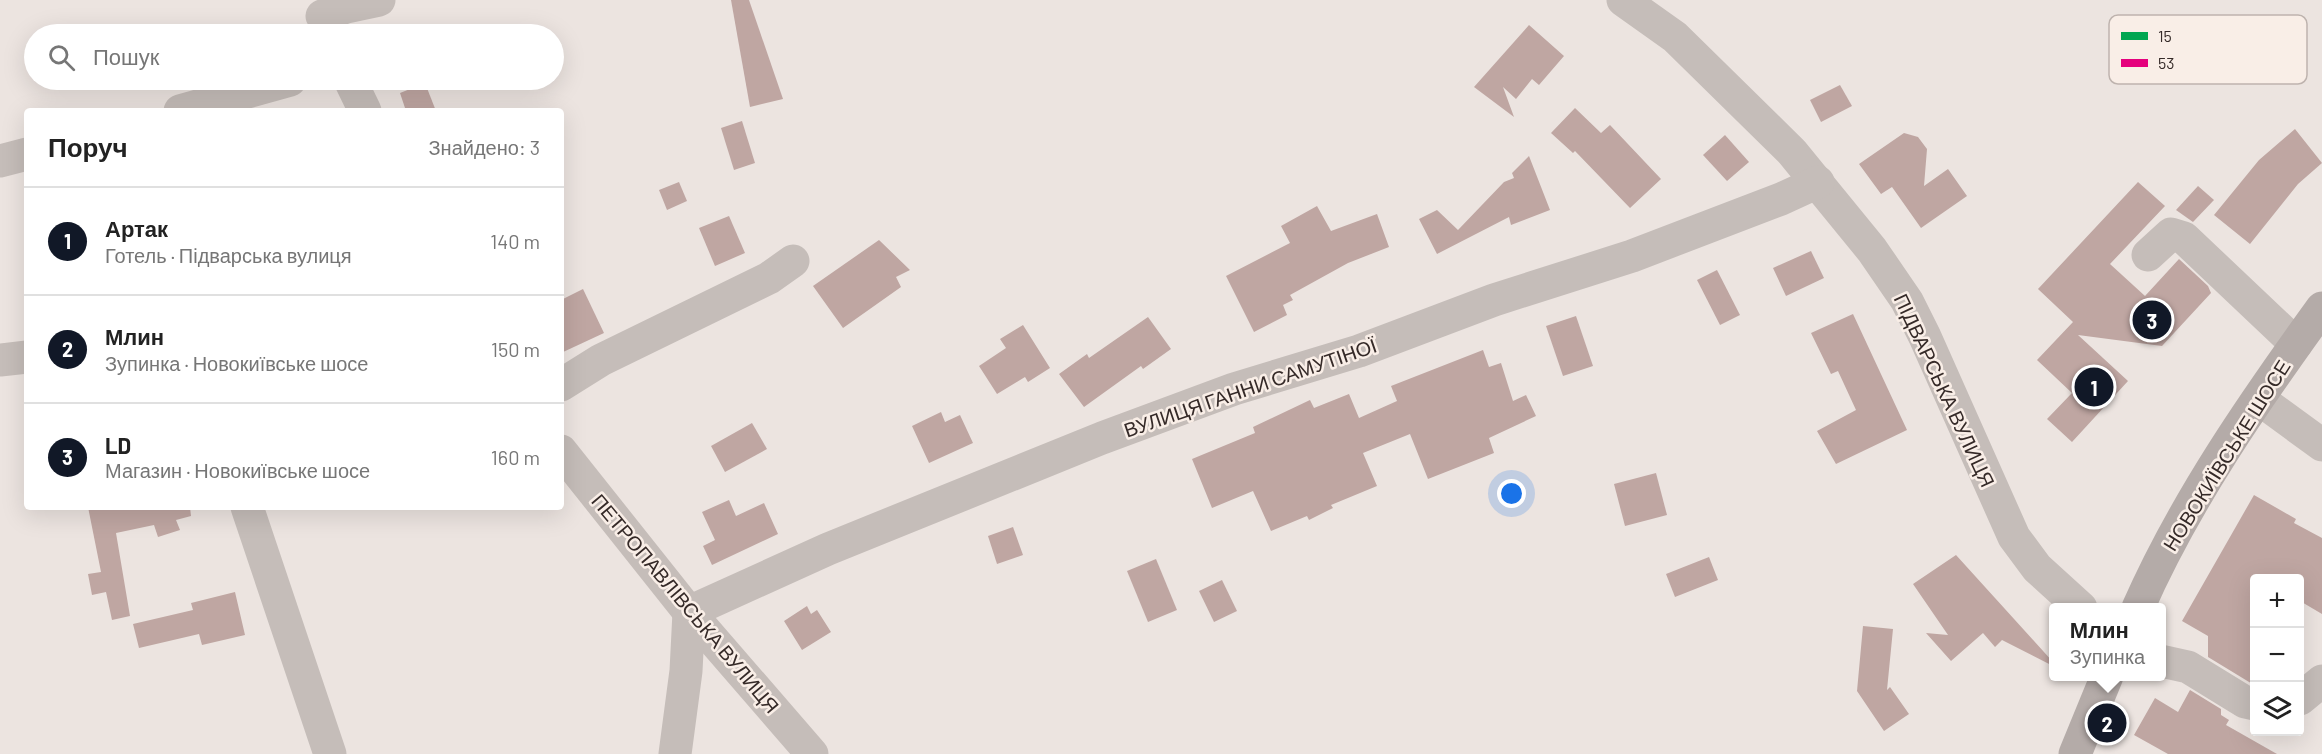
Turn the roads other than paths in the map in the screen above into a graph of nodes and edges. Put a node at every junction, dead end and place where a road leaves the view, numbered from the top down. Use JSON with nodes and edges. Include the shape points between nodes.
{"nodes":[{"id":1,"x":379,"y":0,"type":"edge"},
{"id":2,"x":1623,"y":0,"type":"edge"},
{"id":3,"x":322,"y":17,"type":"edge"},
{"id":4,"x":255,"y":90,"type":"edge"},
{"id":5,"x":355,"y":90,"type":"edge"},
{"id":6,"x":191,"y":108,"type":"edge"},
{"id":7,"x":364,"y":108,"type":"edge"},
{"id":8,"x":24,"y":155,"type":"edge"},
{"id":9,"x":0,"y":161,"type":"edge"},
{"id":10,"x":1818,"y":182,"type":"junction"},
{"id":11,"x":2148,"y":255,"type":"dead end"},
{"id":12,"x":793,"y":261,"type":"dead end"},
{"id":13,"x":2322,"y":308,"type":"edge"},
{"id":14,"x":2296,"y":344,"type":"junction"},
{"id":15,"x":24,"y":357,"type":"edge"},
{"id":16,"x":0,"y":360,"type":"edge"},
{"id":17,"x":564,"y":383,"type":"edge"},
{"id":18,"x":2259,"y":399,"type":"junction"},
{"id":19,"x":2322,"y":445,"type":"edge"},
{"id":20,"x":564,"y":455,"type":"edge"},
{"id":21,"x":248,"y":510,"type":"edge"},
{"id":22,"x":2076,"y":603,"type":"edge"},
{"id":23,"x":2140,"y":603,"type":"edge"},
{"id":24,"x":689,"y":612,"type":"junction"},
{"id":25,"x":2166,"y":662,"type":"edge"},
{"id":26,"x":2105,"y":681,"type":"edge"},
{"id":27,"x":2322,"y":681,"type":"edge"},
{"id":28,"x":2304,"y":696,"type":"edge"},
{"id":29,"x":2250,"y":703,"type":"edge"},
{"id":30,"x":330,"y":754,"type":"edge"},
{"id":31,"x":675,"y":754,"type":"edge"},
{"id":32,"x":812,"y":754,"type":"edge"},
{"id":33,"x":2075,"y":754,"type":"edge"}],
"edges":[{"from":1,"to":3,"type":"street"},
{"from":2,"to":10,"type":"street","name":"ПІДВАРСЬКА ВУЛИЦЯ","via":[[1676,37]]},
{"from":4,"to":6,"type":"street"},
{"from":5,"to":7,"type":"street"},
{"from":8,"to":9,"type":"street"},
{"from":10,"to":22,"type":"street","name":"ПІДВАРСЬКА ВУЛИЦЯ","via":[[1907,301],[2014,537],[2037,568]]},
{"from":10,"to":24,"type":"street","name":"ВУЛИЦЯ ГАННИ САМУТІНОЇ","via":[[1632,256],[1494,300],[1359,351],[1234,389],[1102,438],[828,549]]},
{"from":11,"to":14,"type":"street","via":[[2171,234],[2184,238]]},
{"from":12,"to":17,"type":"street","via":[[770,278],[601,360]]},
{"from":13,"to":14,"type":"main road","name":"НОВОКИЇВСЬКЕ ШОСЕ"},
{"from":14,"to":18,"type":"main road","name":"НОВОКИЇВСЬКЕ ШОСЕ"},
{"from":15,"to":16,"type":"street"},
{"from":18,"to":19,"type":"street"},
{"from":18,"to":23,"type":"main road","name":"НОВОКИЇВСЬКЕ ШОСЕ","via":[[2173,537]]},
{"from":20,"to":24,"type":"street","name":"ПЕТРОПАВЛІВСЬКА ВУЛИЦЯ"},
{"from":21,"to":30,"type":"street"},
{"from":24,"to":31,"type":"street"},
{"from":24,"to":32,"type":"street","name":"ПЕТРОПАВЛІВСЬКА ВУЛИЦЯ"},
{"from":25,"to":29,"type":"street","via":[[2188,667]]},
{"from":26,"to":33,"type":"main road"},
{"from":27,"to":28,"type":"street"}]}
